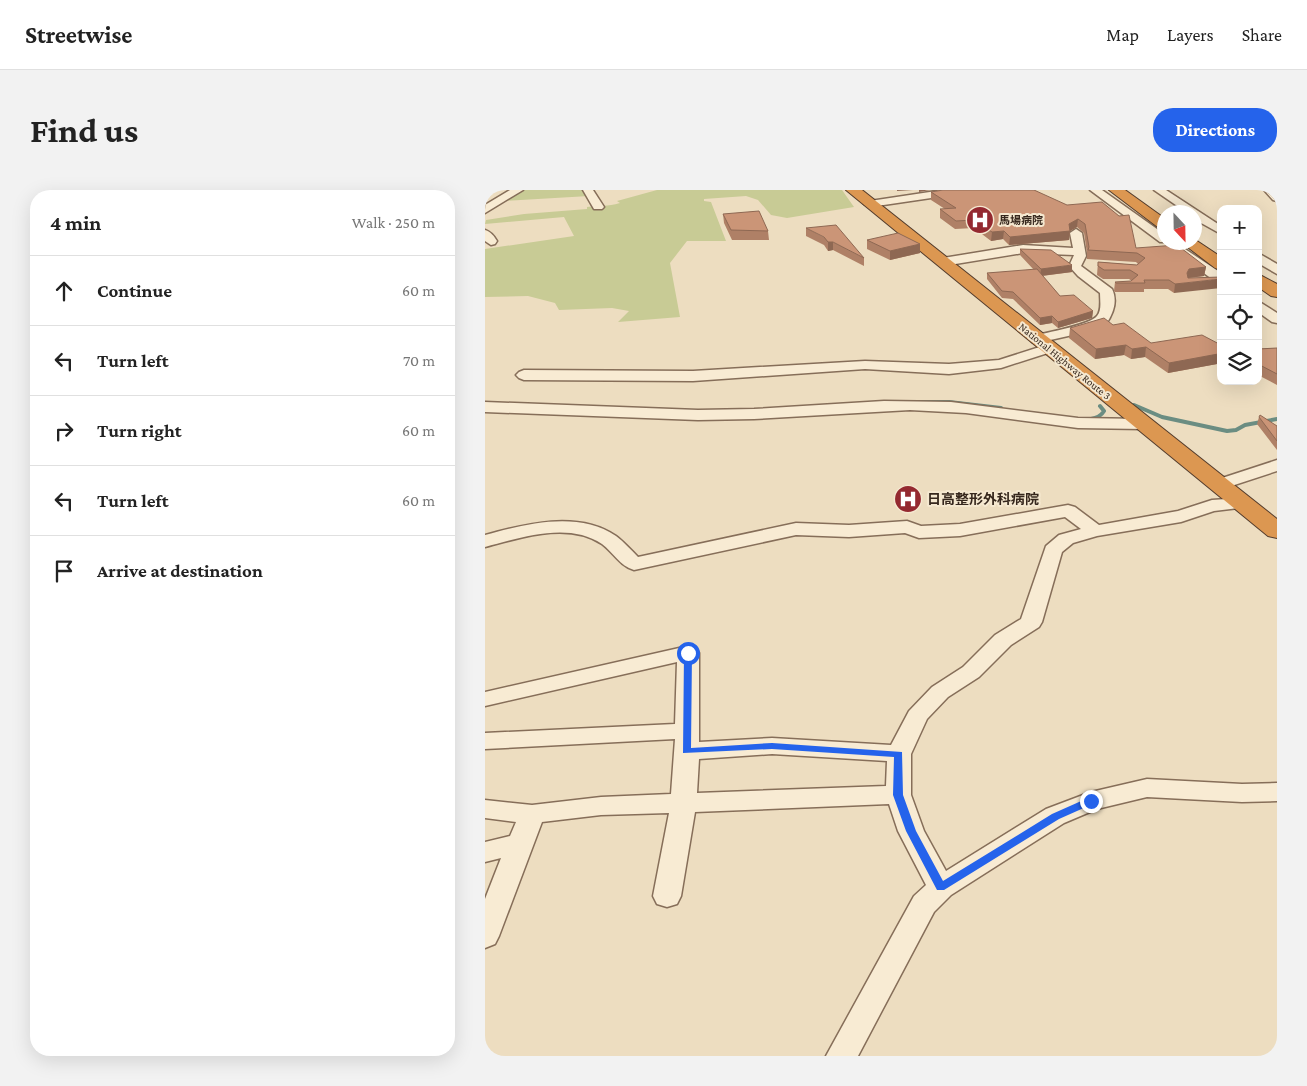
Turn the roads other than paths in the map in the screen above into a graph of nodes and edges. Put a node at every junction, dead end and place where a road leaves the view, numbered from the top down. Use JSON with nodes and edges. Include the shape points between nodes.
{"nodes":[{"id":1,"x":518,"y":190,"type":"edge"},
{"id":2,"x":588,"y":190,"type":"edge"},
{"id":3,"x":853,"y":190,"type":"edge"},
{"id":4,"x":965,"y":190,"type":"edge"},
{"id":5,"x":1095,"y":190,"type":"edge"},
{"id":6,"x":1159,"y":190,"type":"edge"},
{"id":7,"x":1122,"y":192,"type":"edge"},
{"id":8,"x":870,"y":204,"type":"junction"},
{"id":9,"x":1182,"y":205,"type":"edge"},
{"id":10,"x":599,"y":207,"type":"dead end"},
{"id":11,"x":485,"y":210,"type":"edge"},
{"id":12,"x":1157,"y":210,"type":"edge"},
{"id":13,"x":1202,"y":218,"type":"edge"},
{"id":14,"x":1157,"y":220,"type":"edge"},
{"id":15,"x":1217,"y":228,"type":"edge"},
{"id":16,"x":1076,"y":232,"type":"edge"},
{"id":17,"x":1157,"y":233,"type":"edge"},
{"id":18,"x":1202,"y":239,"type":"edge"},
{"id":19,"x":1181,"y":250,"type":"edge"},
{"id":20,"x":1199,"y":250,"type":"edge"},
{"id":21,"x":1218,"y":250,"type":"edge"},
{"id":22,"x":1077,"y":258,"type":"junction"},
{"id":23,"x":1262,"y":260,"type":"edge"},
{"id":24,"x":943,"y":262,"type":"junction"},
{"id":25,"x":1217,"y":263,"type":"edge"},
{"id":26,"x":1093,"y":265,"type":"dead end"},
{"id":27,"x":1277,"y":270,"type":"edge"},
{"id":28,"x":1217,"y":276,"type":"edge"},
{"id":29,"x":1217,"y":280,"type":"edge"},
{"id":30,"x":1201,"y":282,"type":"edge"},
{"id":31,"x":1262,"y":282,"type":"edge"},
{"id":32,"x":1099,"y":285,"type":"junction"},
{"id":33,"x":1119,"y":285,"type":"edge"},
{"id":34,"x":1277,"y":292,"type":"edge"},
{"id":35,"x":1262,"y":295,"type":"edge"},
{"id":36,"x":1277,"y":305,"type":"edge"},
{"id":37,"x":1262,"y":308,"type":"edge"},
{"id":38,"x":1277,"y":319,"type":"edge"},
{"id":39,"x":1043,"y":343,"type":"junction"},
{"id":40,"x":524,"y":375,"type":"dead end"},
{"id":41,"x":485,"y":407,"type":"edge"},
{"id":42,"x":1143,"y":424,"type":"junction"},
{"id":43,"x":1277,"y":465,"type":"edge"},
{"id":44,"x":1219,"y":484,"type":"junction"},
{"id":45,"x":1241,"y":502,"type":"junction"},
{"id":46,"x":1096,"y":531,"type":"junction"},
{"id":47,"x":1277,"y":531,"type":"edge"},
{"id":48,"x":485,"y":541,"type":"edge"},
{"id":49,"x":485,"y":699,"type":"edge"},
{"id":50,"x":687,"y":741,"type":"junction"},
{"id":51,"x":485,"y":742,"type":"edge"},
{"id":52,"x":899,"y":754,"type":"junction"},
{"id":53,"x":1277,"y":792,"type":"edge"},
{"id":54,"x":898,"y":795,"type":"junction"},
{"id":55,"x":683,"y":804,"type":"junction"},
{"id":56,"x":485,"y":809,"type":"edge"},
{"id":57,"x":532,"y":814,"type":"junction"},
{"id":58,"x":520,"y":844,"type":"junction"},
{"id":59,"x":485,"y":852,"type":"edge"},
{"id":60,"x":941,"y":887,"type":"junction"},
{"id":61,"x":667,"y":896,"type":"dead end"},
{"id":62,"x":485,"y":936,"type":"edge"},
{"id":63,"x":842,"y":1056,"type":"edge"}],
"edges":[{"from":1,"to":11,"type":"street"},
{"from":2,"to":10,"type":"street"},
{"from":3,"to":8,"type":"highway","name":"National Highway Route 3"},
{"from":4,"to":8,"type":"street"},
{"from":5,"to":17,"type":"street"},
{"from":6,"to":9,"type":"street"},
{"from":7,"to":12,"type":"highway"},
{"from":7,"to":14,"type":"highway"},
{"from":8,"to":24,"type":"highway","name":"National Highway Route 3"},
{"from":13,"to":15,"type":"street"},
{"from":16,"to":22,"type":"street"},
{"from":18,"to":21,"type":"highway"},
{"from":19,"to":28,"type":"street"},
{"from":20,"to":25,"type":"highway"},
{"from":22,"to":24,"type":"street","via":[[1023,249]]},
{"from":22,"to":26,"type":"street"},
{"from":22,"to":32,"type":"street","via":[[1075,266]]},
{"from":23,"to":27,"type":"street"},
{"from":24,"to":39,"type":"highway","name":"National Highway Route 3"},
{"from":29,"to":30,"type":"street"},
{"from":31,"to":34,"type":"highway"},
{"from":32,"to":33,"type":"street"},
{"from":32,"to":39,"type":"street","via":[[1107,292],[1108,302],[1101,320]]},
{"from":35,"to":36,"type":"highway"},
{"from":37,"to":38,"type":"street"},
{"from":39,"to":40,"type":"street","via":[[1001,364],[949,369],[865,365],[693,376]]},
{"from":39,"to":42,"type":"highway","name":"National Highway Route 3"},
{"from":41,"to":42,"type":"street","via":[[728,415],[935,406],[1056,422]]},
{"from":42,"to":44,"type":"highway","name":"National Highway Route 3"},
{"from":43,"to":44,"type":"street"},
{"from":44,"to":45,"type":"highway","name":"National Highway Route 3"},
{"from":45,"to":46,"type":"street"},
{"from":45,"to":47,"type":"highway","name":"National Highway Route 3"},
{"from":46,"to":48,"type":"street","via":[[1068,511],[960,530],[919,532],[907,527],[849,531],[796,529],[634,564],[609,539],[591,530],[557,527]]},
{"from":46,"to":52,"type":"street","via":[[1066,539],[1053,550],[1031,622],[1003,640],[971,672],[940,692],[917,716]]},
{"from":49,"to":50,"type":"street","via":[[688,653]]},
{"from":50,"to":51,"type":"street"},
{"from":50,"to":52,"type":"street"},
{"from":50,"to":55,"type":"street"},
{"from":52,"to":54,"type":"street"},
{"from":53,"to":60,"type":"street","via":[[1147,788],[1091,801],[1055,816]]},
{"from":54,"to":55,"type":"street"},
{"from":54,"to":60,"type":"street","via":[[911,831]]},
{"from":55,"to":57,"type":"street","via":[[601,806]]},
{"from":55,"to":61,"type":"street"},
{"from":56,"to":57,"type":"street"},
{"from":57,"to":58,"type":"street"},
{"from":58,"to":59,"type":"street"},
{"from":58,"to":62,"type":"street"},
{"from":60,"to":63,"type":"street","via":[[924,904]]}]}
